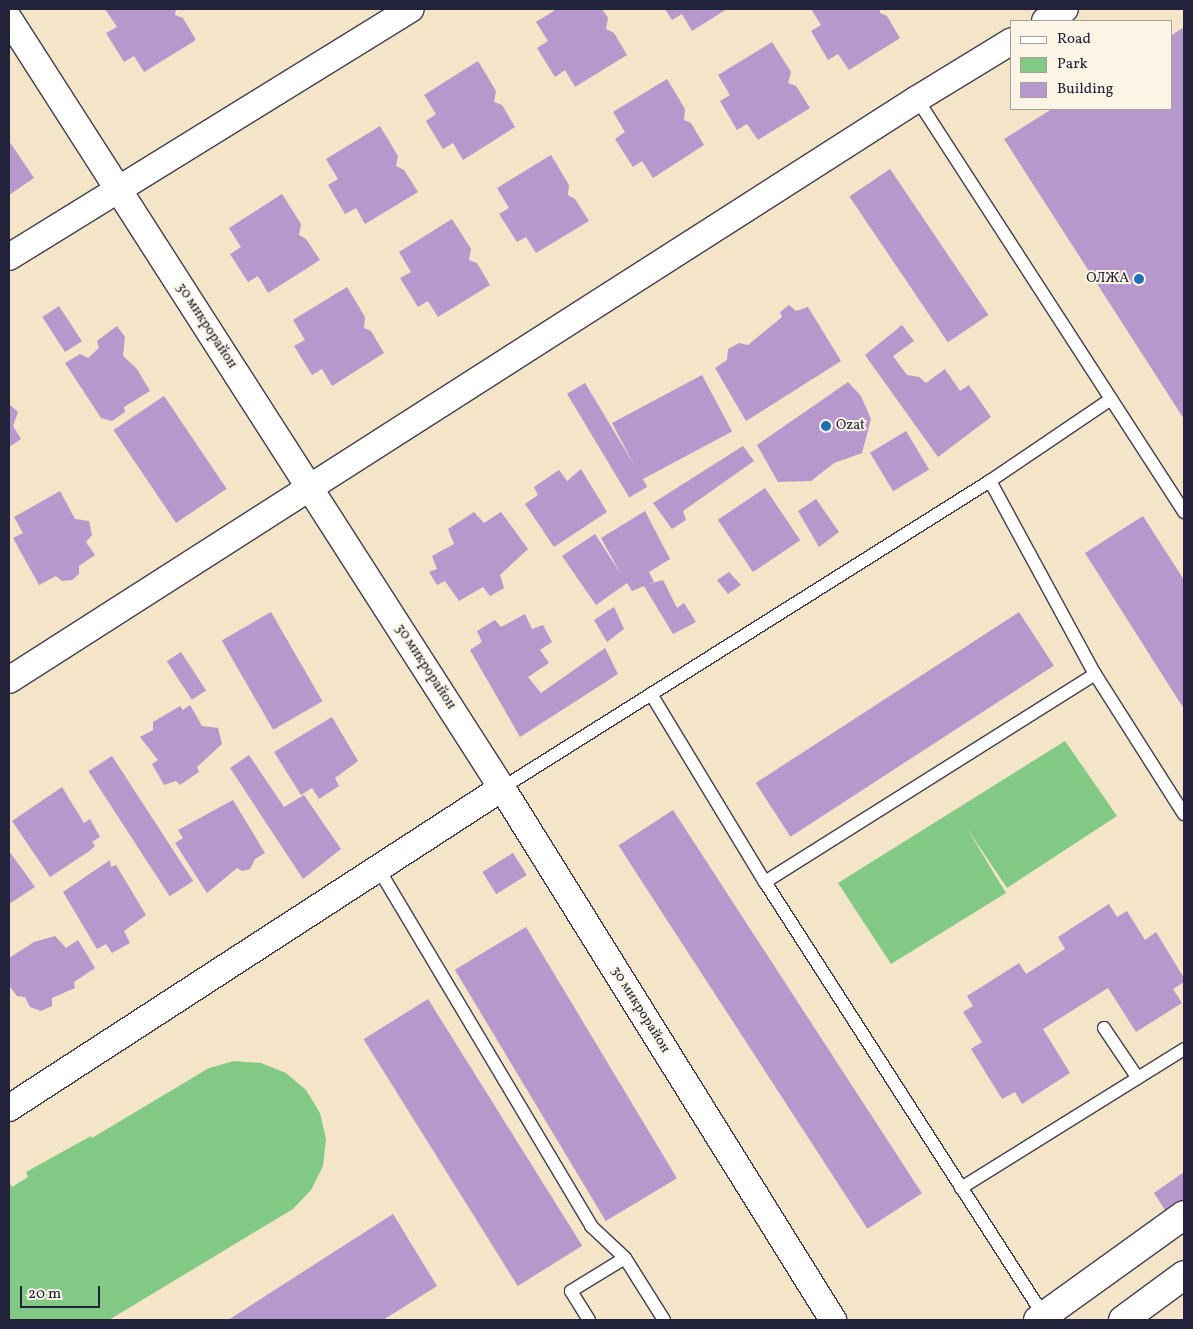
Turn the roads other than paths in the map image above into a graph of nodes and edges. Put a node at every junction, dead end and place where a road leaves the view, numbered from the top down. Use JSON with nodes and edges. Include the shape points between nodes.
{"nodes":[{"id":1,"x":410,"y":9,"type":"edge"},
{"id":2,"x":1065,"y":9,"type":"edge"},
{"id":3,"x":9,"y":19,"type":"edge"},
{"id":4,"x":1047,"y":20,"type":"edge"},
{"id":5,"x":1010,"y":42,"type":"edge"},
{"id":6,"x":917,"y":99,"type":"junction"},
{"id":7,"x":117,"y":188,"type":"junction"},
{"id":8,"x":9,"y":256,"type":"edge"},
{"id":9,"x":1111,"y":398,"type":"junction"},
{"id":10,"x":990,"y":481,"type":"junction"},
{"id":11,"x":309,"y":487,"type":"junction"},
{"id":12,"x":1184,"y":512,"type":"edge"},
{"id":13,"x":1095,"y":674,"type":"junction"},
{"id":14,"x":9,"y":680,"type":"edge"},
{"id":15,"x":651,"y":694,"type":"junction"},
{"id":16,"x":502,"y":788,"type":"junction"},
{"id":17,"x":1184,"y":814,"type":"edge"},
{"id":18,"x":378,"y":868,"type":"junction"},
{"id":19,"x":765,"y":882,"type":"junction"},
{"id":20,"x":1104,"y":1028,"type":"dead end"},
{"id":21,"x":1184,"y":1048,"type":"edge"},
{"id":22,"x":1137,"y":1077,"type":"junction"},
{"id":23,"x":9,"y":1108,"type":"edge"},
{"id":24,"x":961,"y":1188,"type":"junction"},
{"id":25,"x":1184,"y":1215,"type":"edge"},
{"id":26,"x":625,"y":1258,"type":"junction"},
{"id":27,"x":1184,"y":1275,"type":"edge"},
{"id":28,"x":1041,"y":1318,"type":"edge"},
{"id":29,"x":589,"y":1320,"type":"edge"},
{"id":30,"x":664,"y":1320,"type":"edge"},
{"id":31,"x":833,"y":1320,"type":"edge"},
{"id":32,"x":1123,"y":1320,"type":"edge"}],
"edges":[{"from":1,"to":7,"type":"street"},
{"from":2,"to":4,"type":"street"},
{"from":3,"to":7,"type":"street","name":"30 микрорайон"},
{"from":5,"to":6,"type":"street"},
{"from":6,"to":9,"type":"lane"},
{"from":6,"to":11,"type":"street"},
{"from":7,"to":8,"type":"street"},
{"from":7,"to":11,"type":"street","name":"30 микрорайон"},
{"from":9,"to":10,"type":"lane"},
{"from":9,"to":12,"type":"lane"},
{"from":10,"to":13,"type":"lane"},
{"from":10,"to":15,"type":"lane"},
{"from":11,"to":14,"type":"street"},
{"from":11,"to":16,"type":"street","name":"30 микрорайон"},
{"from":13,"to":17,"type":"lane"},
{"from":13,"to":19,"type":"lane"},
{"from":15,"to":16,"type":"lane"},
{"from":15,"to":19,"type":"lane"},
{"from":16,"to":18,"type":"street"},
{"from":16,"to":31,"type":"street","name":"30 микрорайон"},
{"from":18,"to":23,"type":"street"},
{"from":18,"to":26,"type":"lane","via":[[591,1226]]},
{"from":19,"to":24,"type":"lane"},
{"from":20,"to":22,"type":"lane"},
{"from":21,"to":22,"type":"lane"},
{"from":22,"to":24,"type":"lane"},
{"from":24,"to":28,"type":"lane"},
{"from":25,"to":28,"type":"main road"},
{"from":26,"to":29,"type":"lane","via":[[571,1291]]},
{"from":26,"to":30,"type":"lane"},
{"from":27,"to":32,"type":"main road"}]}
